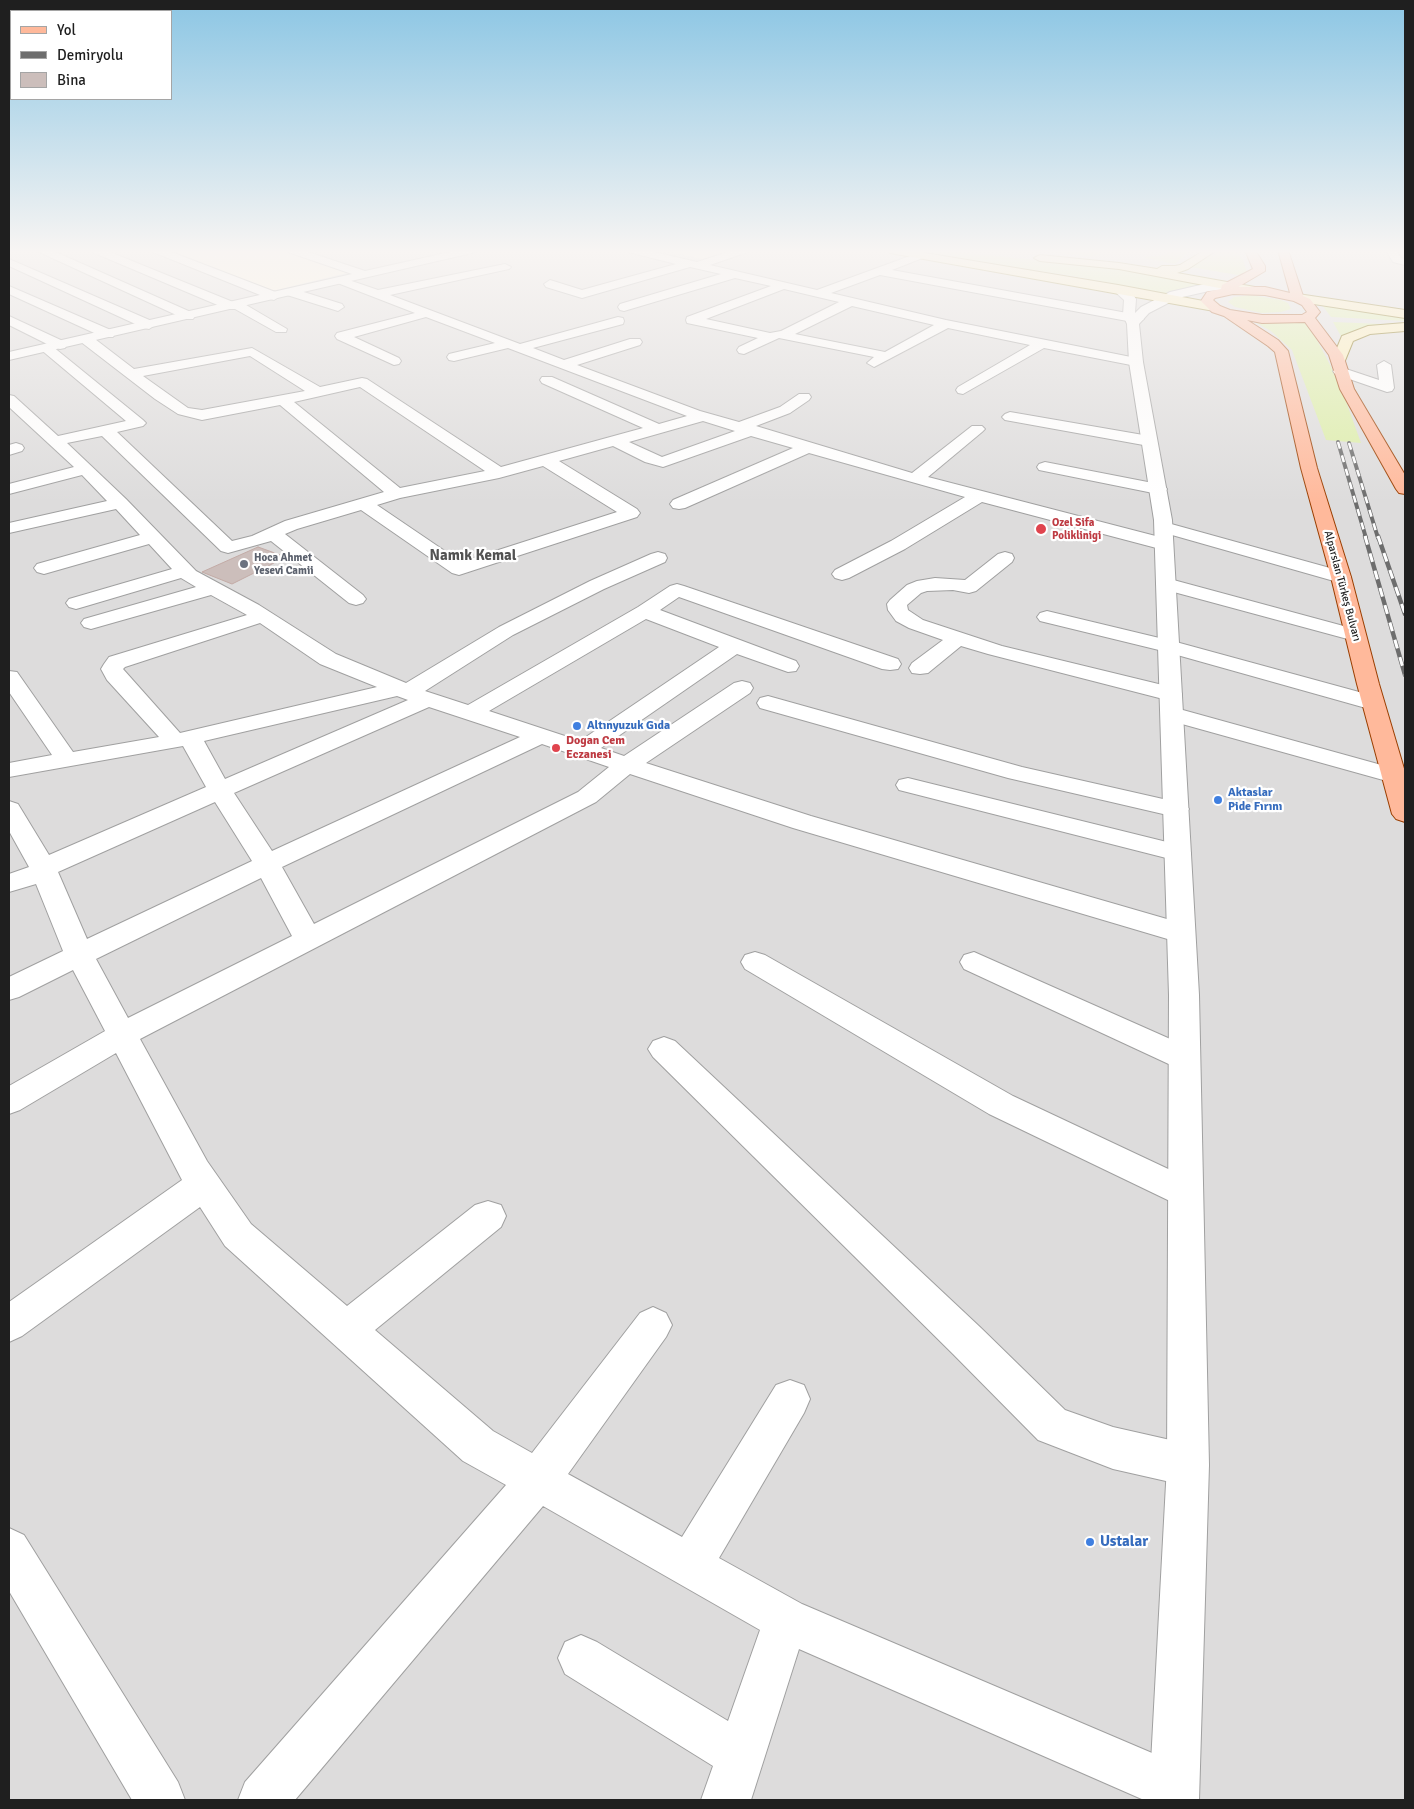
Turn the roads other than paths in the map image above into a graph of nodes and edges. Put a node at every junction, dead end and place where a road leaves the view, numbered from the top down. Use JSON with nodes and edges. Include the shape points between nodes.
{"nodes":[{"id":1,"x":33,"y":334,"type":"edge"},
{"id":2,"x":106,"y":334,"type":"edge"},
{"id":3,"x":348,"y":334,"type":"edge"},
{"id":4,"x":484,"y":334,"type":"edge"},
{"id":5,"x":562,"y":334,"type":"edge"},
{"id":6,"x":768,"y":334,"type":"edge"},
{"id":7,"x":779,"y":334,"type":"edge"},
{"id":8,"x":927,"y":334,"type":"edge"},
{"id":9,"x":999,"y":334,"type":"edge"},
{"id":10,"x":1135,"y":334,"type":"edge"},
{"id":11,"x":1261,"y":334,"type":"edge"},
{"id":12,"x":1319,"y":334,"type":"edge"},
{"id":13,"x":1358,"y":334,"type":"edge"},
{"id":14,"x":776,"y":336,"type":"junction"},
{"id":15,"x":86,"y":339,"type":"junction"},
{"id":16,"x":378,"y":340,"type":"dead end"},
{"id":17,"x":635,"y":342,"type":"dead end"},
{"id":18,"x":1042,"y":343,"type":"junction"},
{"id":19,"x":360,"y":345,"type":"junction"},
{"id":20,"x":53,"y":346,"type":"junction"},
{"id":21,"x":514,"y":346,"type":"junction"},
{"id":22,"x":744,"y":350,"type":"dead end"},
{"id":23,"x":9,"y":356,"type":"edge"},
{"id":24,"x":887,"y":356,"type":"junction"},
{"id":25,"x":454,"y":358,"type":"dead end"},
{"id":26,"x":394,"y":361,"type":"dead end"},
{"id":27,"x":1136,"y":362,"type":"junction"},
{"id":28,"x":874,"y":363,"type":"dead end"},
{"id":29,"x":562,"y":365,"type":"junction"},
{"id":30,"x":1340,"y":365,"type":"junction"},
{"id":31,"x":1384,"y":365,"type":"dead end"},
{"id":32,"x":132,"y":374,"type":"junction"},
{"id":33,"x":547,"y":380,"type":"dead end"},
{"id":34,"x":1387,"y":388,"type":"junction"},
{"id":35,"x":1347,"y":389,"type":"junction"},
{"id":36,"x":963,"y":390,"type":"dead end"},
{"id":37,"x":317,"y":392,"type":"junction"},
{"id":38,"x":1405,"y":392,"type":"edge"},
{"id":39,"x":804,"y":397,"type":"dead end"},
{"id":40,"x":9,"y":399,"type":"edge"},
{"id":41,"x":283,"y":400,"type":"junction"},
{"id":42,"x":704,"y":416,"type":"junction"},
{"id":43,"x":1010,"y":417,"type":"dead end"},
{"id":44,"x":658,"y":429,"type":"junction"},
{"id":45,"x":746,"y":429,"type":"junction"},
{"id":46,"x":976,"y":429,"type":"dead end"},
{"id":47,"x":104,"y":430,"type":"junction"},
{"id":48,"x":56,"y":441,"type":"junction"},
{"id":49,"x":615,"y":441,"type":"junction"},
{"id":50,"x":1150,"y":441,"type":"junction"},
{"id":51,"x":808,"y":447,"type":"junction"},
{"id":52,"x":545,"y":460,"type":"junction"},
{"id":53,"x":1045,"y":467,"type":"dead end"},
{"id":54,"x":86,"y":469,"type":"junction"},
{"id":55,"x":499,"y":473,"type":"junction"},
{"id":56,"x":915,"y":479,"type":"junction"},
{"id":57,"x":9,"y":488,"type":"edge"},
{"id":58,"x":1158,"y":489,"type":"junction"},
{"id":59,"x":1405,"y":489,"type":"edge"},
{"id":60,"x":397,"y":494,"type":"junction"},
{"id":61,"x":980,"y":496,"type":"junction"},
{"id":62,"x":120,"y":503,"type":"junction"},
{"id":63,"x":364,"y":504,"type":"junction"},
{"id":64,"x":679,"y":504,"type":"dead end"},
{"id":65,"x":9,"y":528,"type":"edge"},
{"id":66,"x":273,"y":534,"type":"junction"},
{"id":67,"x":1164,"y":536,"type":"junction"},
{"id":68,"x":153,"y":537,"type":"junction"},
{"id":69,"x":658,"y":558,"type":"dead end"},
{"id":70,"x":1005,"y":558,"type":"dead end"},
{"id":71,"x":44,"y":568,"type":"dead end"},
{"id":72,"x":185,"y":570,"type":"junction"},
{"id":73,"x":842,"y":574,"type":"dead end"},
{"id":74,"x":1341,"y":577,"type":"junction"},
{"id":75,"x":1166,"y":584,"type":"junction"},
{"id":76,"x":213,"y":588,"type":"junction"},
{"id":77,"x":356,"y":599,"type":"dead end"},
{"id":78,"x":76,"y":603,"type":"dead end"},
{"id":79,"x":645,"y":611,"type":"junction"},
{"id":80,"x":263,"y":616,"type":"junction"},
{"id":81,"x":1047,"y":617,"type":"dead end"},
{"id":82,"x":91,"y":623,"type":"dead end"},
{"id":83,"x":1356,"y":634,"type":"junction"},
{"id":84,"x":958,"y":638,"type":"junction"},
{"id":85,"x":736,"y":645,"type":"junction"},
{"id":86,"x":1169,"y":646,"type":"junction"},
{"id":87,"x":890,"y":664,"type":"dead end"},
{"id":88,"x":788,"y":666,"type":"dead end"},
{"id":89,"x":920,"y":668,"type":"dead end"},
{"id":90,"x":9,"y":677,"type":"edge"},
{"id":91,"x":742,"y":688,"type":"dead end"},
{"id":92,"x":411,"y":693,"type":"junction"},
{"id":93,"x":1373,"y":702,"type":"junction"},
{"id":94,"x":768,"y":703,"type":"dead end"},
{"id":95,"x":1172,"y":704,"type":"junction"},
{"id":96,"x":470,"y":713,"type":"junction"},
{"id":97,"x":540,"y":736,"type":"junction"},
{"id":98,"x":182,"y":740,"type":"junction"},
{"id":99,"x":582,"y":750,"type":"junction"},
{"id":100,"x":67,"y":760,"type":"junction"},
{"id":101,"x":626,"y":765,"type":"junction"},
{"id":102,"x":9,"y":770,"type":"edge"},
{"id":103,"x":1394,"y":776,"type":"junction"},
{"id":104,"x":908,"y":785,"type":"dead end"},
{"id":105,"x":220,"y":791,"type":"junction"},
{"id":106,"x":1176,"y":808,"type":"junction"},
{"id":107,"x":10,"y":813,"type":"edge"},
{"id":108,"x":1405,"y":814,"type":"edge"},
{"id":109,"x":1178,"y":853,"type":"junction"},
{"id":110,"x":266,"y":864,"type":"junction"},
{"id":111,"x":43,"y":870,"type":"junction"},
{"id":112,"x":9,"y":883,"type":"edge"},
{"id":113,"x":1181,"y":934,"type":"junction"},
{"id":114,"x":308,"y":939,"type":"junction"},
{"id":115,"x":79,"y":954,"type":"junction"},
{"id":116,"x":755,"y":962,"type":"dead end"},
{"id":117,"x":974,"y":962,"type":"dead end"},
{"id":118,"x":9,"y":989,"type":"edge"},
{"id":119,"x":122,"y":1034,"type":"junction"},
{"id":120,"x":664,"y":1049,"type":"dead end"},
{"id":121,"x":1184,"y":1058,"type":"junction"},
{"id":122,"x":9,"y":1101,"type":"edge"},
{"id":123,"x":204,"y":1184,"type":"junction"},
{"id":124,"x":1186,"y":1193,"type":"junction"},
{"id":125,"x":488,"y":1216,"type":"dead end"},
{"id":126,"x":9,"y":1324,"type":"edge"},
{"id":127,"x":653,"y":1325,"type":"dead end"},
{"id":128,"x":346,"y":1330,"type":"junction"},
{"id":129,"x":790,"y":1399,"type":"dead end"},
{"id":130,"x":1188,"y":1466,"type":"junction"},
{"id":131,"x":538,"y":1480,"type":"junction"},
{"id":132,"x":9,"y":1550,"type":"edge"},
{"id":133,"x":690,"y":1566,"type":"junction"},
{"id":134,"x":786,"y":1620,"type":"junction"},
{"id":135,"x":581,"y":1658,"type":"dead end"},
{"id":136,"x":741,"y":1756,"type":"junction"},
{"id":137,"x":1174,"y":1794,"type":"edge"},
{"id":138,"x":160,"y":1800,"type":"edge"},
{"id":139,"x":263,"y":1800,"type":"edge"},
{"id":140,"x":726,"y":1800,"type":"edge"}],
"edges":[{"from":1,"to":20,"type":"street"},
{"from":2,"to":15,"type":"street"},
{"from":3,"to":19,"type":"street","via":[[342,336]]},
{"from":4,"to":21,"type":"street"},
{"from":5,"to":21,"type":"street"},
{"from":6,"to":14,"type":"street"},
{"from":7,"to":14,"type":"street"},
{"from":8,"to":24,"type":"street"},
{"from":9,"to":18,"type":"street"},
{"from":10,"to":27,"type":"street"},
{"from":11,"to":74,"type":"main road","name":"Alparslan Türkeş Bulvarı","via":[[1281,351],[1307,459]]},
{"from":12,"to":30,"type":"main road"},
{"from":13,"to":30,"type":"main road","via":[[1347,339]]},
{"from":14,"to":22,"type":"street"},
{"from":14,"to":24,"type":"street"},
{"from":15,"to":20,"type":"street"},
{"from":15,"to":32,"type":"street"},
{"from":16,"to":19,"type":"street"},
{"from":17,"to":29,"type":"street"},
{"from":18,"to":27,"type":"street"},
{"from":18,"to":36,"type":"street"},
{"from":19,"to":26,"type":"street"},
{"from":20,"to":23,"type":"street"},
{"from":20,"to":47,"type":"street","via":[[138,423]]},
{"from":21,"to":25,"type":"street"},
{"from":21,"to":29,"type":"street"},
{"from":24,"to":28,"type":"street"},
{"from":27,"to":50,"type":"street"},
{"from":29,"to":42,"type":"street"},
{"from":30,"to":34,"type":"street"},
{"from":30,"to":35,"type":"main road"},
{"from":31,"to":34,"type":"street"},
{"from":32,"to":37,"type":"street","via":[[252,352]]},
{"from":32,"to":41,"type":"street","via":[[183,411],[193,414]]},
{"from":33,"to":44,"type":"street"},
{"from":34,"to":35,"type":"street"},
{"from":34,"to":38,"type":"street"},
{"from":35,"to":59,"type":"main road"},
{"from":37,"to":41,"type":"street"},
{"from":37,"to":55,"type":"street","via":[[362,382]]},
{"from":39,"to":45,"type":"street"},
{"from":40,"to":48,"type":"street"},
{"from":41,"to":60,"type":"street"},
{"from":42,"to":44,"type":"street"},
{"from":42,"to":45,"type":"street"},
{"from":43,"to":50,"type":"street"},
{"from":44,"to":49,"type":"street"},
{"from":45,"to":49,"type":"street","via":[[663,462]]},
{"from":45,"to":51,"type":"street"},
{"from":46,"to":56,"type":"street"},
{"from":47,"to":48,"type":"street"},
{"from":47,"to":66,"type":"street","via":[[228,547]]},
{"from":48,"to":54,"type":"street"},
{"from":49,"to":52,"type":"street"},
{"from":50,"to":58,"type":"street"},
{"from":51,"to":56,"type":"street"},
{"from":51,"to":64,"type":"street"},
{"from":52,"to":55,"type":"street"},
{"from":52,"to":63,"type":"street","via":[[631,513],[459,569]]},
{"from":53,"to":58,"type":"street"},
{"from":54,"to":57,"type":"street"},
{"from":54,"to":62,"type":"street"},
{"from":55,"to":60,"type":"street"},
{"from":56,"to":61,"type":"street"},
{"from":58,"to":67,"type":"street"},
{"from":60,"to":63,"type":"street"},
{"from":61,"to":67,"type":"street"},
{"from":61,"to":73,"type":"street"},
{"from":62,"to":65,"type":"street"},
{"from":62,"to":68,"type":"street"},
{"from":63,"to":66,"type":"street","via":[[291,525]]},
{"from":66,"to":77,"type":"street"},
{"from":67,"to":74,"type":"street"},
{"from":67,"to":75,"type":"street"},
{"from":68,"to":71,"type":"street"},
{"from":68,"to":72,"type":"street"},
{"from":69,"to":92,"type":"street","via":[[506,631]]},
{"from":70,"to":84,"type":"street","via":[[969,587],[924,585],[897,604],[898,610],[908,620]]},
{"from":72,"to":76,"type":"street"},
{"from":72,"to":78,"type":"street"},
{"from":74,"to":83,"type":"main road","name":"Alparslan Türkeş Bulvarı"},
{"from":75,"to":83,"type":"street"},
{"from":75,"to":86,"type":"street"},
{"from":76,"to":80,"type":"street"},
{"from":76,"to":82,"type":"street"},
{"from":79,"to":85,"type":"street"},
{"from":79,"to":87,"type":"street","via":[[677,590]]},
{"from":79,"to":96,"type":"street"},
{"from":80,"to":92,"type":"street","via":[[328,659]]},
{"from":80,"to":98,"type":"street","via":[[116,662],[112,669],[115,675]]},
{"from":81,"to":86,"type":"street"},
{"from":83,"to":93,"type":"main road","name":"Alparslan Türkeş Bulvarı"},
{"from":84,"to":89,"type":"street"},
{"from":84,"to":95,"type":"street"},
{"from":85,"to":88,"type":"street"},
{"from":85,"to":99,"type":"street"},
{"from":86,"to":93,"type":"street"},
{"from":86,"to":95,"type":"street"},
{"from":90,"to":100,"type":"street"},
{"from":91,"to":101,"type":"street"},
{"from":92,"to":96,"type":"street"},
{"from":92,"to":98,"type":"street"},
{"from":92,"to":105,"type":"street"},
{"from":93,"to":103,"type":"main road","name":"Alparslan Türkeş Bulvarı"},
{"from":94,"to":106,"type":"street","via":[[1017,773]]},
{"from":95,"to":103,"type":"street"},
{"from":95,"to":106,"type":"street"},
{"from":96,"to":97,"type":"street"},
{"from":97,"to":99,"type":"street"},
{"from":97,"to":110,"type":"street"},
{"from":98,"to":100,"type":"street"},
{"from":98,"to":105,"type":"street"},
{"from":99,"to":101,"type":"street"},
{"from":100,"to":102,"type":"street"},
{"from":101,"to":113,"type":"street","via":[[802,822]]},
{"from":101,"to":114,"type":"street","via":[[587,797]]},
{"from":103,"to":108,"type":"main road","name":"Alparslan Türkeş Bulvarı"},
{"from":104,"to":109,"type":"street"},
{"from":105,"to":110,"type":"street"},
{"from":105,"to":111,"type":"street"},
{"from":106,"to":109,"type":"street"},
{"from":107,"to":111,"type":"street"},
{"from":109,"to":113,"type":"street"},
{"from":110,"to":114,"type":"street"},
{"from":110,"to":115,"type":"street"},
{"from":111,"to":112,"type":"street"},
{"from":111,"to":115,"type":"street"},
{"from":113,"to":121,"type":"street"},
{"from":114,"to":119,"type":"street"},
{"from":115,"to":118,"type":"street"},
{"from":115,"to":119,"type":"street"},
{"from":116,"to":124,"type":"street","via":[[1001,1106]]},
{"from":117,"to":121,"type":"street"},
{"from":119,"to":122,"type":"street"},
{"from":119,"to":123,"type":"street"},
{"from":120,"to":130,"type":"street","via":[[1052,1426],[1113,1448]]},
{"from":121,"to":124,"type":"street"},
{"from":123,"to":126,"type":"street"},
{"from":123,"to":128,"type":"street","via":[[238,1235]]},
{"from":124,"to":130,"type":"street"},
{"from":125,"to":128,"type":"street"},
{"from":127,"to":131,"type":"street"},
{"from":128,"to":131,"type":"street","via":[[478,1446]]},
{"from":129,"to":133,"type":"street"},
{"from":130,"to":137,"type":"street"},
{"from":131,"to":133,"type":"street"},
{"from":131,"to":139,"type":"street"},
{"from":132,"to":138,"type":"street"},
{"from":133,"to":134,"type":"street"},
{"from":134,"to":136,"type":"street"},
{"from":134,"to":137,"type":"street"},
{"from":135,"to":136,"type":"street"},
{"from":136,"to":140,"type":"street"}]}
